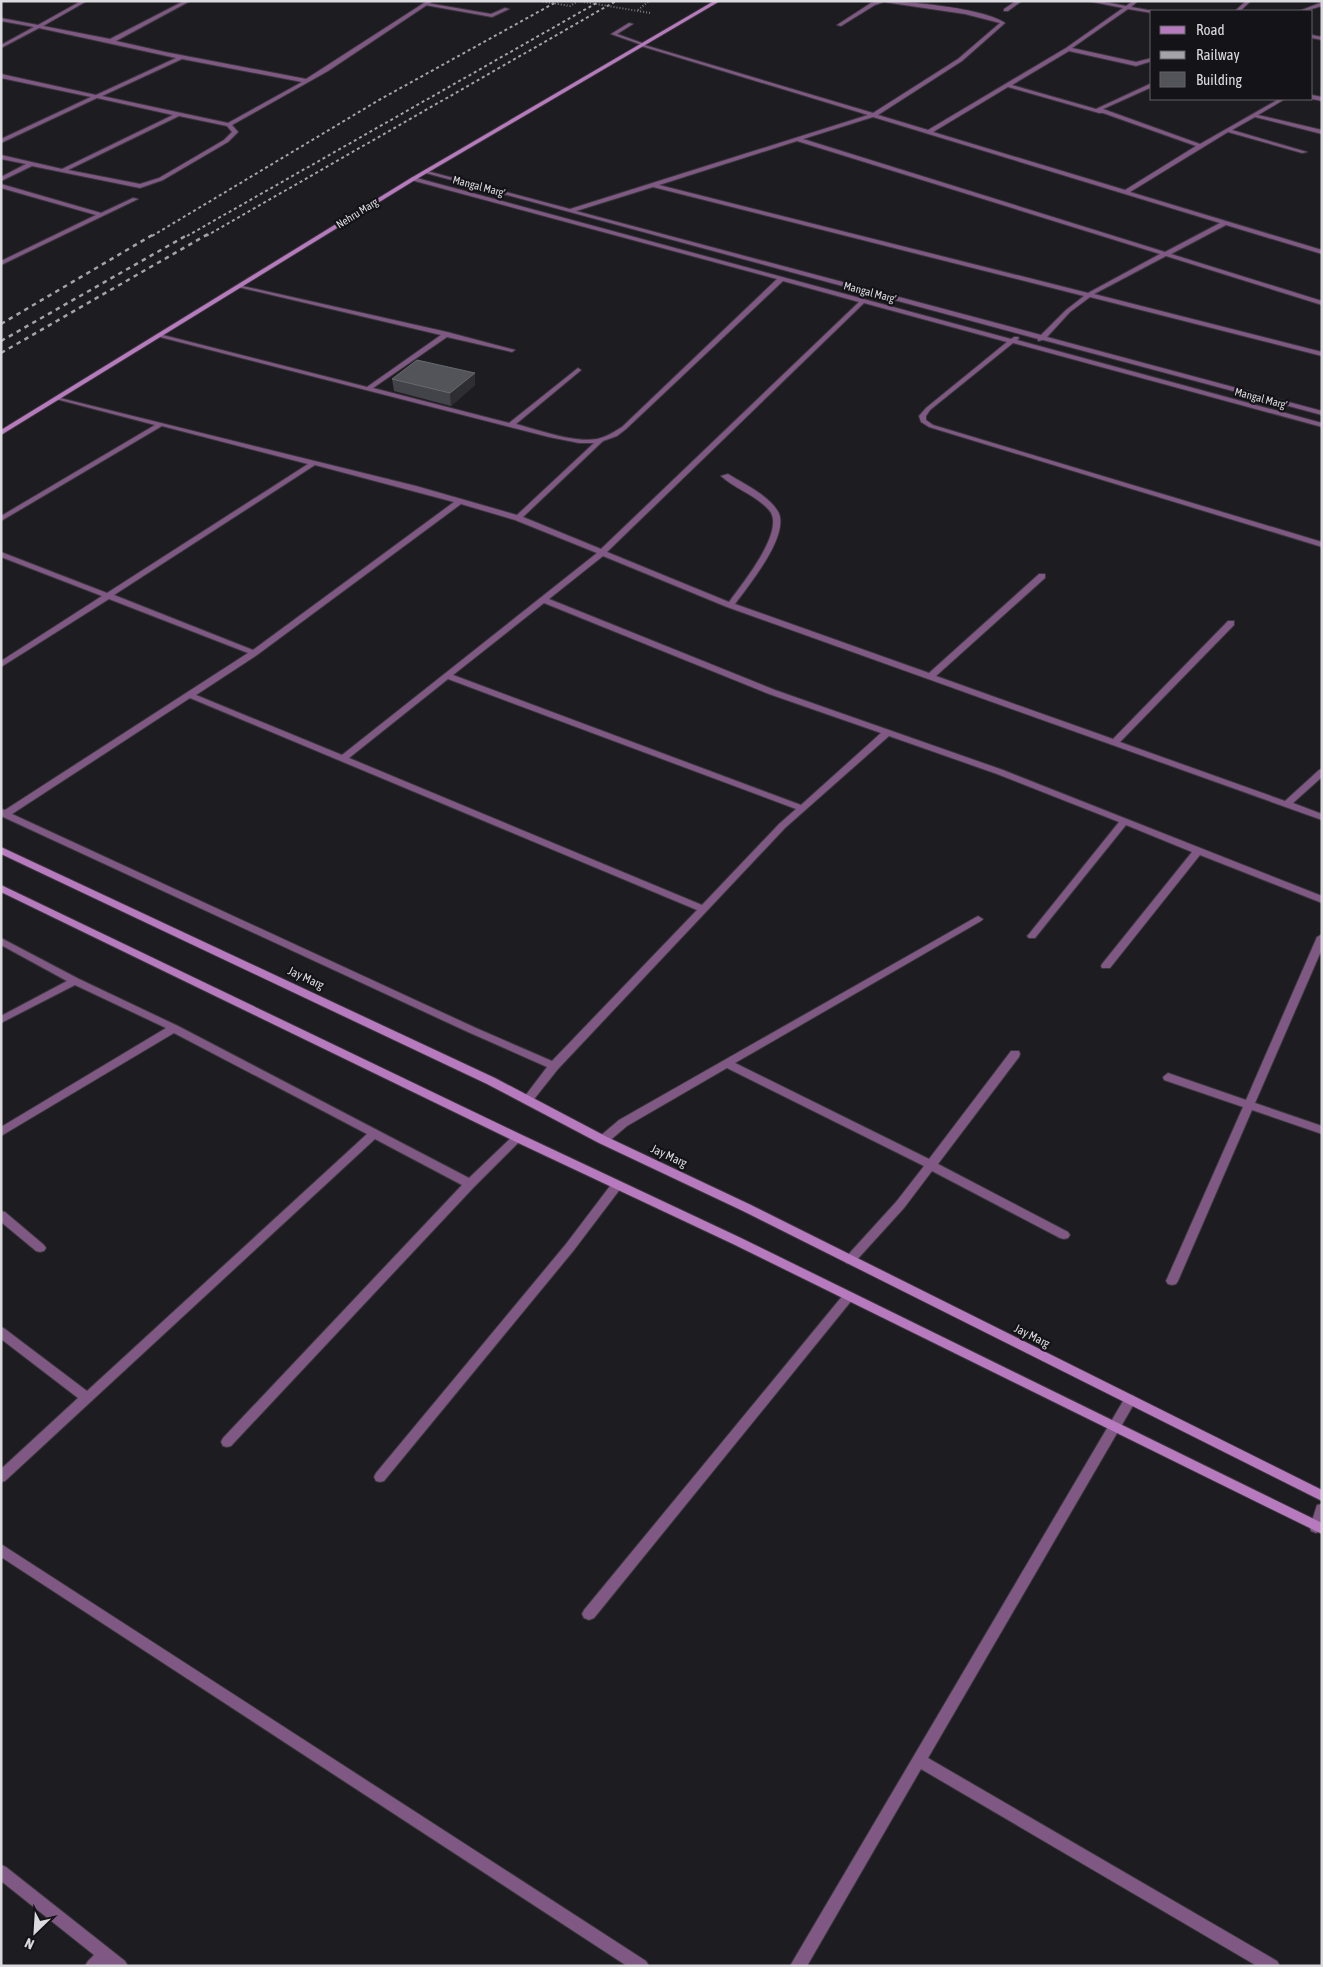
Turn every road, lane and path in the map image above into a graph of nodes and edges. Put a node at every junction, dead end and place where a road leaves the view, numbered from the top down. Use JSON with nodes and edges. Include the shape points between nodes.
{"nodes":[{"id":1,"x":85,"y":1,"type":"edge"},
{"id":2,"x":188,"y":1,"type":"edge"},
{"id":3,"x":540,"y":1,"type":"edge"},
{"id":4,"x":578,"y":1,"type":"edge"},
{"id":5,"x":718,"y":1,"type":"edge"},
{"id":6,"x":1020,"y":1,"type":"edge"},
{"id":7,"x":1090,"y":1,"type":"edge"},
{"id":8,"x":1136,"y":1,"type":"edge"},
{"id":9,"x":1249,"y":1,"type":"edge"},
{"id":10,"x":429,"y":2,"type":"edge"},
{"id":11,"x":649,"y":2,"type":"edge"},
{"id":12,"x":1322,"y":4,"type":"edge"},
{"id":13,"x":1128,"y":8,"type":"junction"},
{"id":14,"x":507,"y":9,"type":"dead end"},
{"id":15,"x":1006,"y":10,"type":"dead end"},
{"id":16,"x":1238,"y":10,"type":"edge"},
{"id":17,"x":1304,"y":10,"type":"edge"},
{"id":18,"x":636,"y":11,"type":"junction"},
{"id":19,"x":1150,"y":12,"type":"edge"},
{"id":20,"x":650,"y":13,"type":"dead end"},
{"id":21,"x":1,"y":19,"type":"edge"},
{"id":22,"x":632,"y":24,"type":"dead end"},
{"id":23,"x":839,"y":25,"type":"dead end"},
{"id":24,"x":38,"y":26,"type":"junction"},
{"id":25,"x":111,"y":41,"type":"junction"},
{"id":26,"x":643,"y":45,"type":"junction"},
{"id":27,"x":1,"y":46,"type":"edge"},
{"id":28,"x":1068,"y":49,"type":"junction"},
{"id":29,"x":182,"y":57,"type":"junction"},
{"id":30,"x":1150,"y":60,"type":"edge"},
{"id":31,"x":1,"y":76,"type":"edge"},
{"id":32,"x":306,"y":81,"type":"junction"},
{"id":33,"x":1007,"y":85,"type":"junction"},
{"id":34,"x":1150,"y":86,"type":"edge"},
{"id":35,"x":99,"y":97,"type":"junction"},
{"id":36,"x":1280,"y":100,"type":"edge"},
{"id":37,"x":1101,"y":112,"type":"junction"},
{"id":38,"x":179,"y":114,"type":"junction"},
{"id":39,"x":874,"y":115,"type":"junction"},
{"id":40,"x":1253,"y":115,"type":"junction"},
{"id":41,"x":229,"y":125,"type":"junction"},
{"id":42,"x":1226,"y":130,"type":"junction"},
{"id":43,"x":929,"y":132,"type":"junction"},
{"id":44,"x":1322,"y":132,"type":"edge"},
{"id":45,"x":796,"y":139,"type":"junction"},
{"id":46,"x":1,"y":141,"type":"edge"},
{"id":47,"x":1200,"y":146,"type":"junction"},
{"id":48,"x":1304,"y":152,"type":"dead end"},
{"id":49,"x":1,"y":157,"type":"edge"},
{"id":50,"x":31,"y":164,"type":"junction"},
{"id":51,"x":62,"y":171,"type":"junction"},
{"id":52,"x":425,"y":172,"type":"junction"},
{"id":53,"x":413,"y":179,"type":"junction"},
{"id":54,"x":1,"y":180,"type":"edge"},
{"id":55,"x":653,"y":185,"type":"junction"},
{"id":56,"x":1,"y":186,"type":"edge"},
{"id":57,"x":1126,"y":192,"type":"junction"},
{"id":58,"x":135,"y":199,"type":"dead end"},
{"id":59,"x":569,"y":211,"type":"junction"},
{"id":60,"x":101,"y":215,"type":"junction"},
{"id":61,"x":1226,"y":222,"type":"junction"},
{"id":62,"x":1322,"y":252,"type":"edge"},
{"id":63,"x":1,"y":255,"type":"edge"},
{"id":64,"x":1164,"y":255,"type":"junction"},
{"id":65,"x":11,"y":258,"type":"junction"},
{"id":66,"x":1,"y":263,"type":"edge"},
{"id":67,"x":782,"y":278,"type":"junction"},
{"id":68,"x":240,"y":286,"type":"junction"},
{"id":69,"x":1090,"y":294,"type":"junction"},
{"id":70,"x":864,"y":300,"type":"junction"},
{"id":71,"x":1322,"y":302,"type":"edge"},
{"id":72,"x":1022,"y":332,"type":"junction"},
{"id":73,"x":447,"y":334,"type":"junction"},
{"id":74,"x":160,"y":336,"type":"junction"},
{"id":75,"x":1043,"y":338,"type":"junction"},
{"id":76,"x":1014,"y":340,"type":"junction"},
{"id":77,"x":1035,"y":346,"type":"junction"},
{"id":78,"x":512,"y":350,"type":"dead end"},
{"id":79,"x":1322,"y":354,"type":"edge"},
{"id":80,"x":578,"y":370,"type":"dead end"},
{"id":81,"x":368,"y":389,"type":"junction"},
{"id":82,"x":58,"y":398,"type":"junction"},
{"id":83,"x":1322,"y":413,"type":"edge"},
{"id":84,"x":159,"y":425,"type":"junction"},
{"id":85,"x":511,"y":425,"type":"junction"},
{"id":86,"x":1322,"y":425,"type":"edge"},
{"id":87,"x":1,"y":433,"type":"edge"},
{"id":88,"x":600,"y":442,"type":"junction"},
{"id":89,"x":314,"y":463,"type":"junction"},
{"id":90,"x":725,"y":476,"type":"dead end"},
{"id":91,"x":459,"y":502,"type":"junction"},
{"id":92,"x":518,"y":518,"type":"junction"},
{"id":93,"x":1,"y":519,"type":"edge"},
{"id":94,"x":1322,"y":546,"type":"edge"},
{"id":95,"x":1,"y":554,"type":"edge"},
{"id":96,"x":600,"y":554,"type":"junction"},
{"id":97,"x":1042,"y":576,"type":"dead end"},
{"id":98,"x":109,"y":596,"type":"junction"},
{"id":99,"x":544,"y":600,"type":"junction"},
{"id":100,"x":730,"y":605,"type":"junction"},
{"id":101,"x":1231,"y":623,"type":"dead end"},
{"id":102,"x":254,"y":653,"type":"junction"},
{"id":103,"x":1,"y":665,"type":"edge"},
{"id":104,"x":448,"y":676,"type":"junction"},
{"id":105,"x":930,"y":677,"type":"junction"},
{"id":106,"x":189,"y":695,"type":"junction"},
{"id":107,"x":887,"y":733,"type":"junction"},
{"id":108,"x":1115,"y":742,"type":"junction"},
{"id":109,"x":343,"y":759,"type":"junction"},
{"id":110,"x":1322,"y":772,"type":"edge"},
{"id":111,"x":1287,"y":804,"type":"junction"},
{"id":112,"x":801,"y":808,"type":"junction"},
{"id":113,"x":4,"y":813,"type":"edge"},
{"id":114,"x":1322,"y":817,"type":"edge"},
{"id":115,"x":1124,"y":822,"type":"junction"},
{"id":116,"x":1,"y":850,"type":"edge"},
{"id":117,"x":1198,"y":851,"type":"junction"},
{"id":118,"x":1,"y":888,"type":"edge"},
{"id":119,"x":1322,"y":900,"type":"edge"},
{"id":120,"x":704,"y":909,"type":"junction"},
{"id":121,"x":978,"y":920,"type":"dead end"},
{"id":122,"x":1032,"y":936,"type":"dead end"},
{"id":123,"x":1322,"y":937,"type":"edge"},
{"id":124,"x":1,"y":940,"type":"edge"},
{"id":125,"x":1106,"y":966,"type":"dead end"},
{"id":126,"x":75,"y":981,"type":"junction"},
{"id":127,"x":1,"y":1020,"type":"edge"},
{"id":128,"x":174,"y":1028,"type":"junction"},
{"id":129,"x":1015,"y":1054,"type":"dead end"},
{"id":130,"x":727,"y":1064,"type":"junction"},
{"id":131,"x":554,"y":1066,"type":"junction"},
{"id":132,"x":1168,"y":1077,"type":"dead end"},
{"id":133,"x":527,"y":1100,"type":"junction"},
{"id":134,"x":1248,"y":1105,"type":"junction"},
{"id":135,"x":1322,"y":1130,"type":"edge"},
{"id":136,"x":1,"y":1132,"type":"edge"},
{"id":137,"x":374,"y":1134,"type":"junction"},
{"id":138,"x":518,"y":1138,"type":"junction"},
{"id":139,"x":603,"y":1140,"type":"junction"},
{"id":140,"x":931,"y":1166,"type":"junction"},
{"id":141,"x":470,"y":1184,"type":"junction"},
{"id":142,"x":617,"y":1185,"type":"junction"},
{"id":143,"x":1,"y":1215,"type":"edge"},
{"id":144,"x":1064,"y":1235,"type":"dead end"},
{"id":145,"x":40,"y":1248,"type":"dead end"},
{"id":146,"x":850,"y":1260,"type":"junction"},
{"id":147,"x":1172,"y":1281,"type":"dead end"},
{"id":148,"x":848,"y":1297,"type":"junction"},
{"id":149,"x":1,"y":1332,"type":"edge"},
{"id":150,"x":88,"y":1398,"type":"junction"},
{"id":151,"x":1130,"y":1400,"type":"junction"},
{"id":152,"x":1115,"y":1427,"type":"junction"},
{"id":153,"x":227,"y":1442,"type":"dead end"},
{"id":154,"x":380,"y":1477,"type":"dead end"},
{"id":155,"x":1,"y":1478,"type":"edge"},
{"id":156,"x":1322,"y":1496,"type":"edge"},
{"id":157,"x":1322,"y":1509,"type":"edge"},
{"id":158,"x":1319,"y":1528,"type":"edge"},
{"id":159,"x":1,"y":1550,"type":"edge"},
{"id":160,"x":589,"y":1614,"type":"dead end"},
{"id":161,"x":919,"y":1760,"type":"junction"},
{"id":162,"x":1,"y":1872,"type":"edge"},
{"id":163,"x":106,"y":1955,"type":"junction"},
{"id":164,"x":93,"y":1966,"type":"edge"},
{"id":165,"x":120,"y":1966,"type":"edge"},
{"id":166,"x":641,"y":1966,"type":"edge"},
{"id":167,"x":798,"y":1966,"type":"edge"},
{"id":168,"x":1272,"y":1966,"type":"edge"}],
"edges":[{"from":1,"to":24,"type":"street"},
{"from":2,"to":25,"type":"street"},
{"from":3,"to":4,"type":"path","bridge":true,"via":[[570,6]]},
{"from":4,"to":18,"type":"path","bridge":true},
{"from":5,"to":26,"type":"main road","name":"Nehru Marg"},
{"from":6,"to":15,"type":"street"},
{"from":7,"to":13,"type":"street"},
{"from":8,"to":13,"type":"street"},
{"from":9,"to":16,"type":"street"},
{"from":10,"to":14,"type":"street","via":[[492,16]]},
{"from":10,"to":32,"type":"street"},
{"from":11,"to":18,"type":"path"},
{"from":12,"to":17,"type":"street"},
{"from":13,"to":19,"type":"street"},
{"from":13,"to":28,"type":"street"},
{"from":18,"to":20,"type":"path","bridge":true},
{"from":21,"to":24,"type":"street"},
{"from":22,"to":26,"type":"street","via":[[613,34]]},
{"from":23,"to":39,"type":"street","via":[[873,4],[884,1],[999,19],[1004,23],[960,60]]},
{"from":24,"to":25,"type":"street"},
{"from":24,"to":27,"type":"street"},
{"from":25,"to":29,"type":"street"},
{"from":26,"to":39,"type":"street"},
{"from":26,"to":52,"type":"main road","name":"Nehru Marg"},
{"from":28,"to":30,"type":"street","via":[[1136,64]]},
{"from":28,"to":33,"type":"street"},
{"from":29,"to":32,"type":"street"},
{"from":29,"to":35,"type":"street"},
{"from":31,"to":35,"type":"street"},
{"from":32,"to":41,"type":"street"},
{"from":33,"to":37,"type":"street"},
{"from":33,"to":43,"type":"street"},
{"from":34,"to":37,"type":"street","via":[[1101,106],[1098,109]]},
{"from":35,"to":38,"type":"street"},
{"from":35,"to":46,"type":"street"},
{"from":36,"to":40,"type":"street"},
{"from":37,"to":47,"type":"street"},
{"from":38,"to":41,"type":"street"},
{"from":38,"to":51,"type":"street"},
{"from":39,"to":43,"type":"street"},
{"from":39,"to":45,"type":"street"},
{"from":40,"to":42,"type":"street"},
{"from":40,"to":44,"type":"street"},
{"from":41,"to":51,"type":"street","via":[[234,132],[226,141],[151,184],[128,185]]},
{"from":42,"to":47,"type":"street"},
{"from":42,"to":48,"type":"street"},
{"from":43,"to":57,"type":"street"},
{"from":45,"to":55,"type":"street"},
{"from":45,"to":64,"type":"street"},
{"from":47,"to":57,"type":"street"},
{"from":49,"to":50,"type":"street"},
{"from":50,"to":51,"type":"street"},
{"from":50,"to":54,"type":"street"},
{"from":52,"to":53,"type":"main road","name":"Nehru Marg"},
{"from":52,"to":59,"type":"street"},
{"from":53,"to":67,"type":"street","name":"Mangal Marg'"},
{"from":53,"to":68,"type":"main road","name":"Nehru Marg"},
{"from":55,"to":59,"type":"street"},
{"from":55,"to":69,"type":"street"},
{"from":56,"to":60,"type":"street"},
{"from":57,"to":61,"type":"street"},
{"from":58,"to":60,"type":"street"},
{"from":59,"to":72,"type":"street"},
{"from":60,"to":65,"type":"street"},
{"from":61,"to":62,"type":"street"},
{"from":61,"to":64,"type":"street"},
{"from":63,"to":65,"type":"street"},
{"from":64,"to":69,"type":"street"},
{"from":64,"to":71,"type":"street"},
{"from":65,"to":66,"type":"street"},
{"from":67,"to":70,"type":"street","name":"Mangal Marg'"},
{"from":67,"to":88,"type":"street","via":[[624,428]]},
{"from":68,"to":73,"type":"street"},
{"from":68,"to":74,"type":"main road","name":"Nehru Marg"},
{"from":69,"to":75,"type":"street","via":[[1068,311]]},
{"from":69,"to":79,"type":"street"},
{"from":70,"to":76,"type":"street","name":"Mangal Marg'"},
{"from":70,"to":96,"type":"street"},
{"from":72,"to":75,"type":"street"},
{"from":72,"to":76,"type":"street"},
{"from":73,"to":78,"type":"street"},
{"from":73,"to":81,"type":"street"},
{"from":74,"to":81,"type":"street"},
{"from":74,"to":82,"type":"main road","name":"Nehru Marg"},
{"from":75,"to":77,"type":"street"},
{"from":75,"to":83,"type":"street"},
{"from":76,"to":77,"type":"street","name":"Mangal Marg'"},
{"from":76,"to":94,"type":"street","via":[[928,409],[922,416],[923,421]]},
{"from":77,"to":86,"type":"street","name":"Mangal Marg'"},
{"from":80,"to":85,"type":"street"},
{"from":81,"to":85,"type":"street"},
{"from":82,"to":84,"type":"street"},
{"from":82,"to":87,"type":"main road","name":"Nehru Marg"},
{"from":84,"to":89,"type":"street"},
{"from":84,"to":93,"type":"street"},
{"from":85,"to":88,"type":"street","via":[[580,442]]},
{"from":88,"to":92,"type":"street"},
{"from":89,"to":91,"type":"street"},
{"from":89,"to":98,"type":"street"},
{"from":90,"to":100,"type":"street","via":[[766,504],[778,519],[770,546]]},
{"from":91,"to":92,"type":"street"},
{"from":91,"to":102,"type":"street"},
{"from":92,"to":96,"type":"street"},
{"from":95,"to":98,"type":"street"},
{"from":96,"to":99,"type":"street"},
{"from":96,"to":100,"type":"street"},
{"from":97,"to":105,"type":"street"},
{"from":98,"to":102,"type":"street"},
{"from":98,"to":103,"type":"street"},
{"from":99,"to":104,"type":"street"},
{"from":99,"to":107,"type":"street","via":[[772,692]]},
{"from":100,"to":105,"type":"street"},
{"from":101,"to":108,"type":"street"},
{"from":102,"to":106,"type":"street"},
{"from":104,"to":109,"type":"street"},
{"from":104,"to":112,"type":"street"},
{"from":105,"to":108,"type":"street"},
{"from":106,"to":109,"type":"street"},
{"from":106,"to":113,"type":"street"},
{"from":107,"to":112,"type":"street"},
{"from":107,"to":115,"type":"street","via":[[1000,772]]},
{"from":108,"to":111,"type":"street"},
{"from":109,"to":120,"type":"street"},
{"from":110,"to":111,"type":"street"},
{"from":111,"to":114,"type":"street"},
{"from":112,"to":120,"type":"street"},
{"from":113,"to":131,"type":"street"},
{"from":115,"to":117,"type":"street"},
{"from":115,"to":122,"type":"street"},
{"from":116,"to":133,"type":"main road","name":"Jay Marg"},
{"from":117,"to":119,"type":"street"},
{"from":117,"to":125,"type":"street"},
{"from":118,"to":138,"type":"main road"},
{"from":120,"to":131,"type":"street"},
{"from":121,"to":130,"type":"street"},
{"from":123,"to":134,"type":"street"},
{"from":124,"to":126,"type":"street"},
{"from":126,"to":127,"type":"street"},
{"from":126,"to":128,"type":"street"},
{"from":128,"to":136,"type":"street"},
{"from":128,"to":137,"type":"street"},
{"from":129,"to":140,"type":"street"},
{"from":130,"to":139,"type":"street","via":[[622,1123]]},
{"from":130,"to":140,"type":"street"},
{"from":131,"to":133,"type":"street"},
{"from":132,"to":134,"type":"street"},
{"from":133,"to":139,"type":"main road","name":"Jay Marg"},
{"from":134,"to":135,"type":"street"},
{"from":134,"to":147,"type":"street"},
{"from":137,"to":141,"type":"street"},
{"from":137,"to":150,"type":"street"},
{"from":138,"to":141,"type":"street"},
{"from":138,"to":142,"type":"main road"},
{"from":139,"to":146,"type":"main road","name":"Jay Marg"},
{"from":140,"to":144,"type":"street"},
{"from":140,"to":146,"type":"street"},
{"from":141,"to":153,"type":"street"},
{"from":142,"to":148,"type":"main road"},
{"from":142,"to":154,"type":"street"},
{"from":143,"to":145,"type":"street"},
{"from":146,"to":151,"type":"main road","name":"Jay Marg"},
{"from":148,"to":152,"type":"main road"},
{"from":148,"to":160,"type":"street"},
{"from":149,"to":150,"type":"street"},
{"from":150,"to":155,"type":"street"},
{"from":151,"to":152,"type":"street"},
{"from":151,"to":156,"type":"main road","name":"Jay Marg"},
{"from":152,"to":158,"type":"main road"},
{"from":152,"to":161,"type":"street"},
{"from":157,"to":158,"type":"street"},
{"from":159,"to":166,"type":"street"},
{"from":161,"to":167,"type":"street"},
{"from":161,"to":168,"type":"street"},
{"from":162,"to":163,"type":"street"},
{"from":163,"to":164,"type":"street"},
{"from":163,"to":165,"type":"street"}]}
